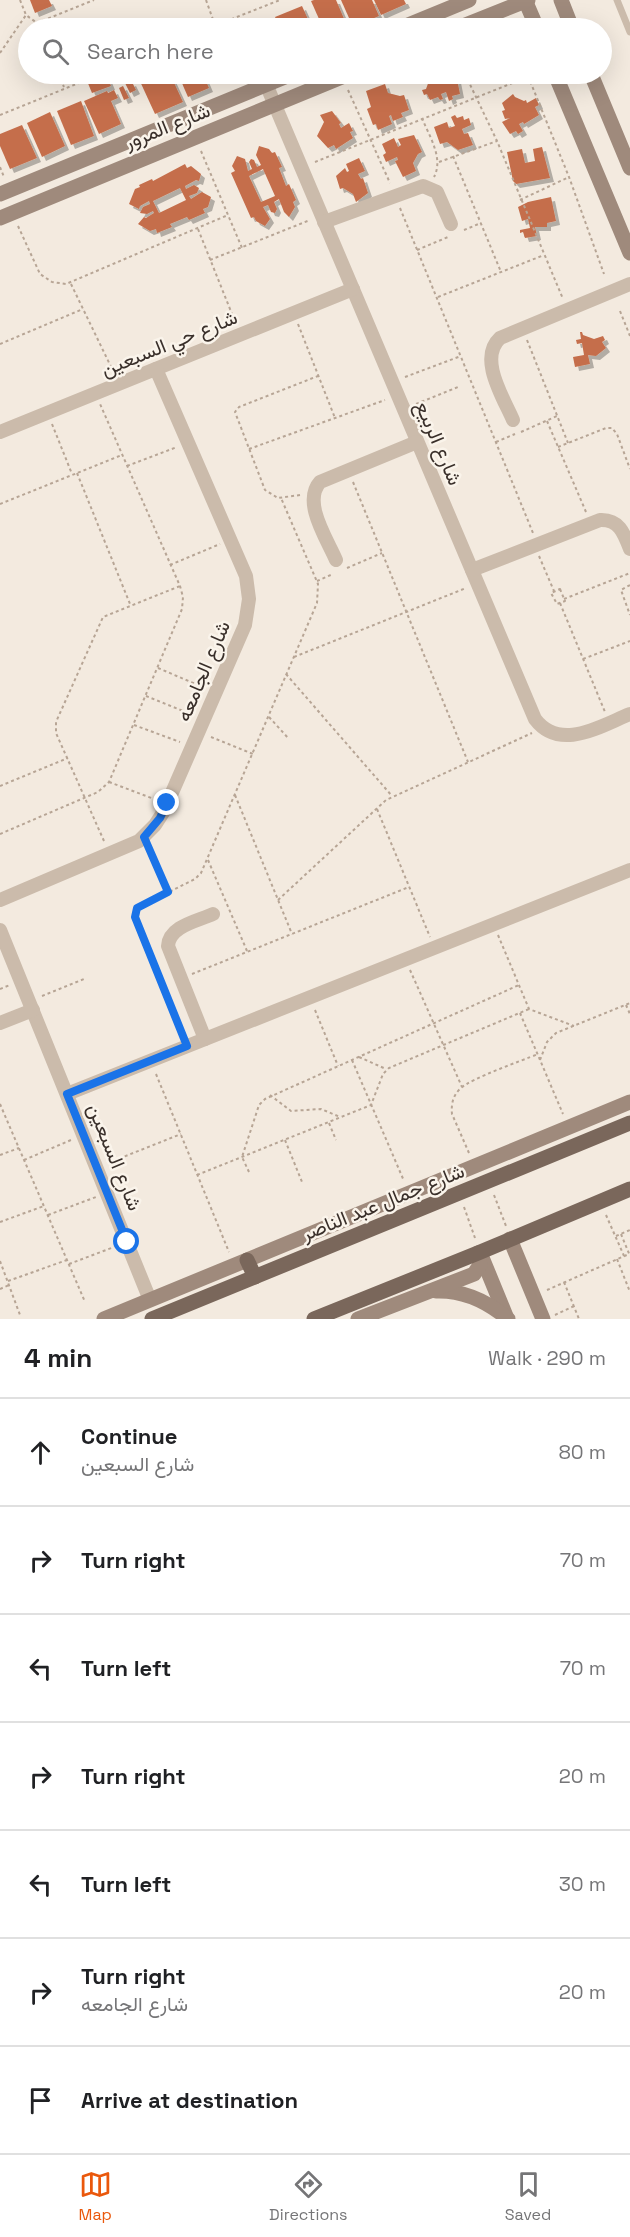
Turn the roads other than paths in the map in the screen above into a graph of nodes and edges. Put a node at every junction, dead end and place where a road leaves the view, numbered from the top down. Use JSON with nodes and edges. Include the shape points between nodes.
{"nodes":[{"id":1,"x":526,"y":0,"type":"edge"},
{"id":2,"x":561,"y":0,"type":"edge"},
{"id":3,"x":617,"y":0,"type":"edge"},
{"id":4,"x":464,"y":2,"type":"edge"},
{"id":5,"x":425,"y":18,"type":"edge"},
{"id":6,"x":484,"y":18,"type":"edge"},
{"id":7,"x":533,"y":18,"type":"edge"},
{"id":8,"x":569,"y":18,"type":"edge"},
{"id":9,"x":630,"y":32,"type":"edge"},
{"id":10,"x":266,"y":84,"type":"joint"},
{"id":11,"x":324,"y":84,"type":"edge"},
{"id":12,"x":559,"y":84,"type":"edge"},
{"id":13,"x":595,"y":84,"type":"edge"},
{"id":14,"x":274,"y":104,"type":"junction"},
{"id":15,"x":630,"y":168,"type":"edge"},
{"id":16,"x":0,"y":194,"type":"edge"},
{"id":17,"x":6,"y":215,"type":"edge"},
{"id":18,"x":323,"y":218,"type":"junction"},
{"id":19,"x":451,"y":224,"type":"dead end"},
{"id":20,"x":630,"y":253,"type":"edge"},
{"id":21,"x":630,"y":284,"type":"edge"},
{"id":22,"x":353,"y":289,"type":"junction"},
{"id":23,"x":156,"y":369,"type":"junction"},
{"id":24,"x":513,"y":420,"type":"dead end"},
{"id":25,"x":0,"y":432,"type":"edge"},
{"id":26,"x":417,"y":442,"type":"junction"},
{"id":27,"x":630,"y":549,"type":"edge"},
{"id":28,"x":336,"y":560,"type":"dead end"},
{"id":29,"x":472,"y":570,"type":"junction"},
{"id":30,"x":630,"y":714,"type":"edge"},
{"id":31,"x":630,"y":870,"type":"edge"},
{"id":32,"x":0,"y":900,"type":"edge"},
{"id":33,"x":213,"y":914,"type":"dead end"},
{"id":34,"x":0,"y":930,"type":"edge"},
{"id":35,"x":31,"y":1006,"type":"junction"},
{"id":36,"x":0,"y":1023,"type":"edge"},
{"id":37,"x":205,"y":1039,"type":"junction"},
{"id":38,"x":67,"y":1094,"type":"junction"},
{"id":39,"x":630,"y":1102,"type":"edge"},
{"id":40,"x":630,"y":1123,"type":"edge"},
{"id":41,"x":630,"y":1189,"type":"edge"},
{"id":42,"x":510,"y":1239,"type":"junction"},
{"id":43,"x":479,"y":1253,"type":"junction"},
{"id":44,"x":241,"y":1263,"type":"junction"},
{"id":45,"x":255,"y":1277,"type":"junction"},
{"id":46,"x":427,"y":1291,"type":"junction"},
{"id":47,"x":150,"y":1300,"type":"junction"},
{"id":48,"x":549,"y":1317,"type":"edge"},
{"id":49,"x":104,"y":1319,"type":"edge"},
{"id":50,"x":152,"y":1319,"type":"edge"},
{"id":51,"x":314,"y":1319,"type":"edge"},
{"id":52,"x":358,"y":1319,"type":"edge"},
{"id":53,"x":508,"y":1319,"type":"edge"}],
"edges":[{"from":1,"to":6,"type":"main road"},
{"from":1,"to":7,"type":"main road"},
{"from":2,"to":8,"type":"main road"},
{"from":3,"to":9,"type":"lane"},
{"from":4,"to":5,"type":"main road"},
{"from":10,"to":14,"type":"street","name":"شارع الربيع"},
{"from":10,"to":16,"type":"main road","name":"شارع المرور"},
{"from":11,"to":14,"type":"main road","name":"شارع المرور"},
{"from":12,"to":20,"type":"main road"},
{"from":13,"to":15,"type":"main road"},
{"from":14,"to":17,"type":"main road","name":"شارع المرور"},
{"from":14,"to":18,"type":"street","name":"شارع الربيع"},
{"from":18,"to":19,"type":"street","via":[[428,187],[439,196]]},
{"from":18,"to":22,"type":"street","name":"شارع الربيع"},
{"from":21,"to":24,"type":"street","via":[[496,342],[490,358]]},
{"from":22,"to":23,"type":"street","name":"شارع حي السبعين"},
{"from":22,"to":26,"type":"street","name":"شارع الربيع"},
{"from":23,"to":25,"type":"street","name":"شارع حي السبعين"},
{"from":23,"to":32,"type":"street","name":"شارع الجامعه","via":[[246,576],[248,612],[167,803],[144,837]]},
{"from":26,"to":28,"type":"street","via":[[320,482],[313,494],[313,507]]},
{"from":26,"to":29,"type":"street","name":"شارع الربيع"},
{"from":27,"to":29,"type":"street","via":[[623,531],[616,523],[605,520]]},
{"from":29,"to":30,"type":"street","name":"شارع الربيع","via":[[535,719],[543,728],[555,735],[568,736]]},
{"from":31,"to":37,"type":"street"},
{"from":33,"to":37,"type":"street","via":[[178,930],[168,941]]},
{"from":34,"to":35,"type":"street","name":"شارع السبعين"},
{"from":35,"to":36,"type":"street"},
{"from":35,"to":38,"type":"street","name":"شارع السبعين"},
{"from":37,"to":38,"type":"street"},
{"from":38,"to":47,"type":"street","name":"شارع السبعين"},
{"from":39,"to":44,"type":"main road"},
{"from":40,"to":45,"type":"main road","name":"شارع جمال عبد الناصر"},
{"from":41,"to":42,"type":"main road"},
{"from":42,"to":43,"type":"main road"},
{"from":42,"to":48,"type":"main road","via":[[533,1295]]},
{"from":43,"to":46,"type":"main road","via":[[477,1271]]},
{"from":43,"to":51,"type":"main road"},
{"from":43,"to":53,"type":"main road"},
{"from":44,"to":45,"type":"main road"},
{"from":44,"to":47,"type":"main road"},
{"from":45,"to":50,"type":"main road","name":"شارع جمال عبد الناصر"},
{"from":46,"to":52,"type":"main road"},
{"from":46,"to":53,"type":"main road","via":[[445,1290],[471,1296]]},
{"from":47,"to":49,"type":"main road"}]}
